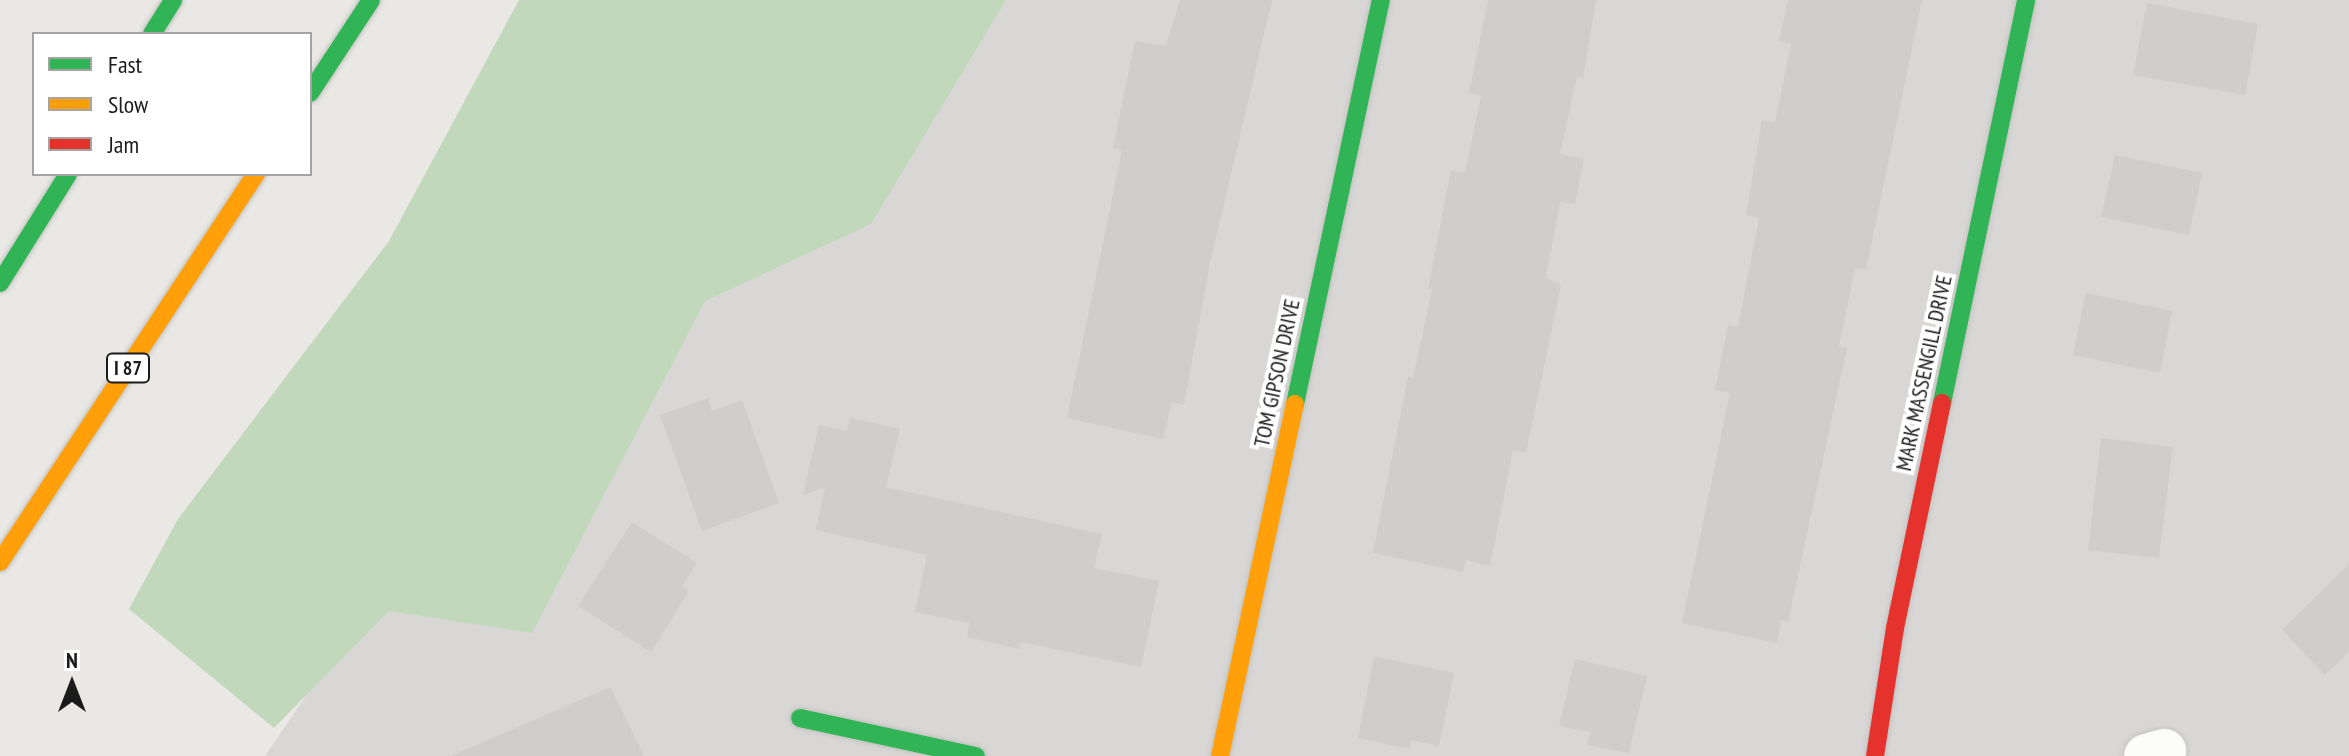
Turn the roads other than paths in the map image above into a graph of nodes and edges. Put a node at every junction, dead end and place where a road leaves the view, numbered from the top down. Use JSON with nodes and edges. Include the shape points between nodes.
{"nodes":[{"id":1,"x":173,"y":0,"type":"edge"},
{"id":2,"x":371,"y":0,"type":"edge"},
{"id":3,"x":1381,"y":0,"type":"edge"},
{"id":4,"x":2026,"y":0,"type":"edge"},
{"id":5,"x":153,"y":32,"type":"edge"},
{"id":6,"x":312,"y":90,"type":"edge"},
{"id":7,"x":67,"y":176,"type":"edge"},
{"id":8,"x":255,"y":176,"type":"edge"},
{"id":9,"x":0,"y":283,"type":"edge"},
{"id":10,"x":0,"y":562,"type":"edge"},
{"id":11,"x":800,"y":718,"type":"dead end"},
{"id":12,"x":976,"y":756,"type":"edge"},
{"id":13,"x":1220,"y":756,"type":"edge"},
{"id":14,"x":1875,"y":756,"type":"edge"}],
"edges":[{"from":1,"to":5,"type":"main road"},
{"from":2,"to":6,"type":"main road"},
{"from":3,"to":13,"type":"main road","name":"TOM GIPSON DRIVE"},
{"from":4,"to":14,"type":"main road","name":"MARK MASSENGILL DRIVE","via":[[1895,628]]},
{"from":7,"to":9,"type":"main road"},
{"from":8,"to":10,"type":"main road","number":"I 87"},
{"from":11,"to":12,"type":"main road"}]}
